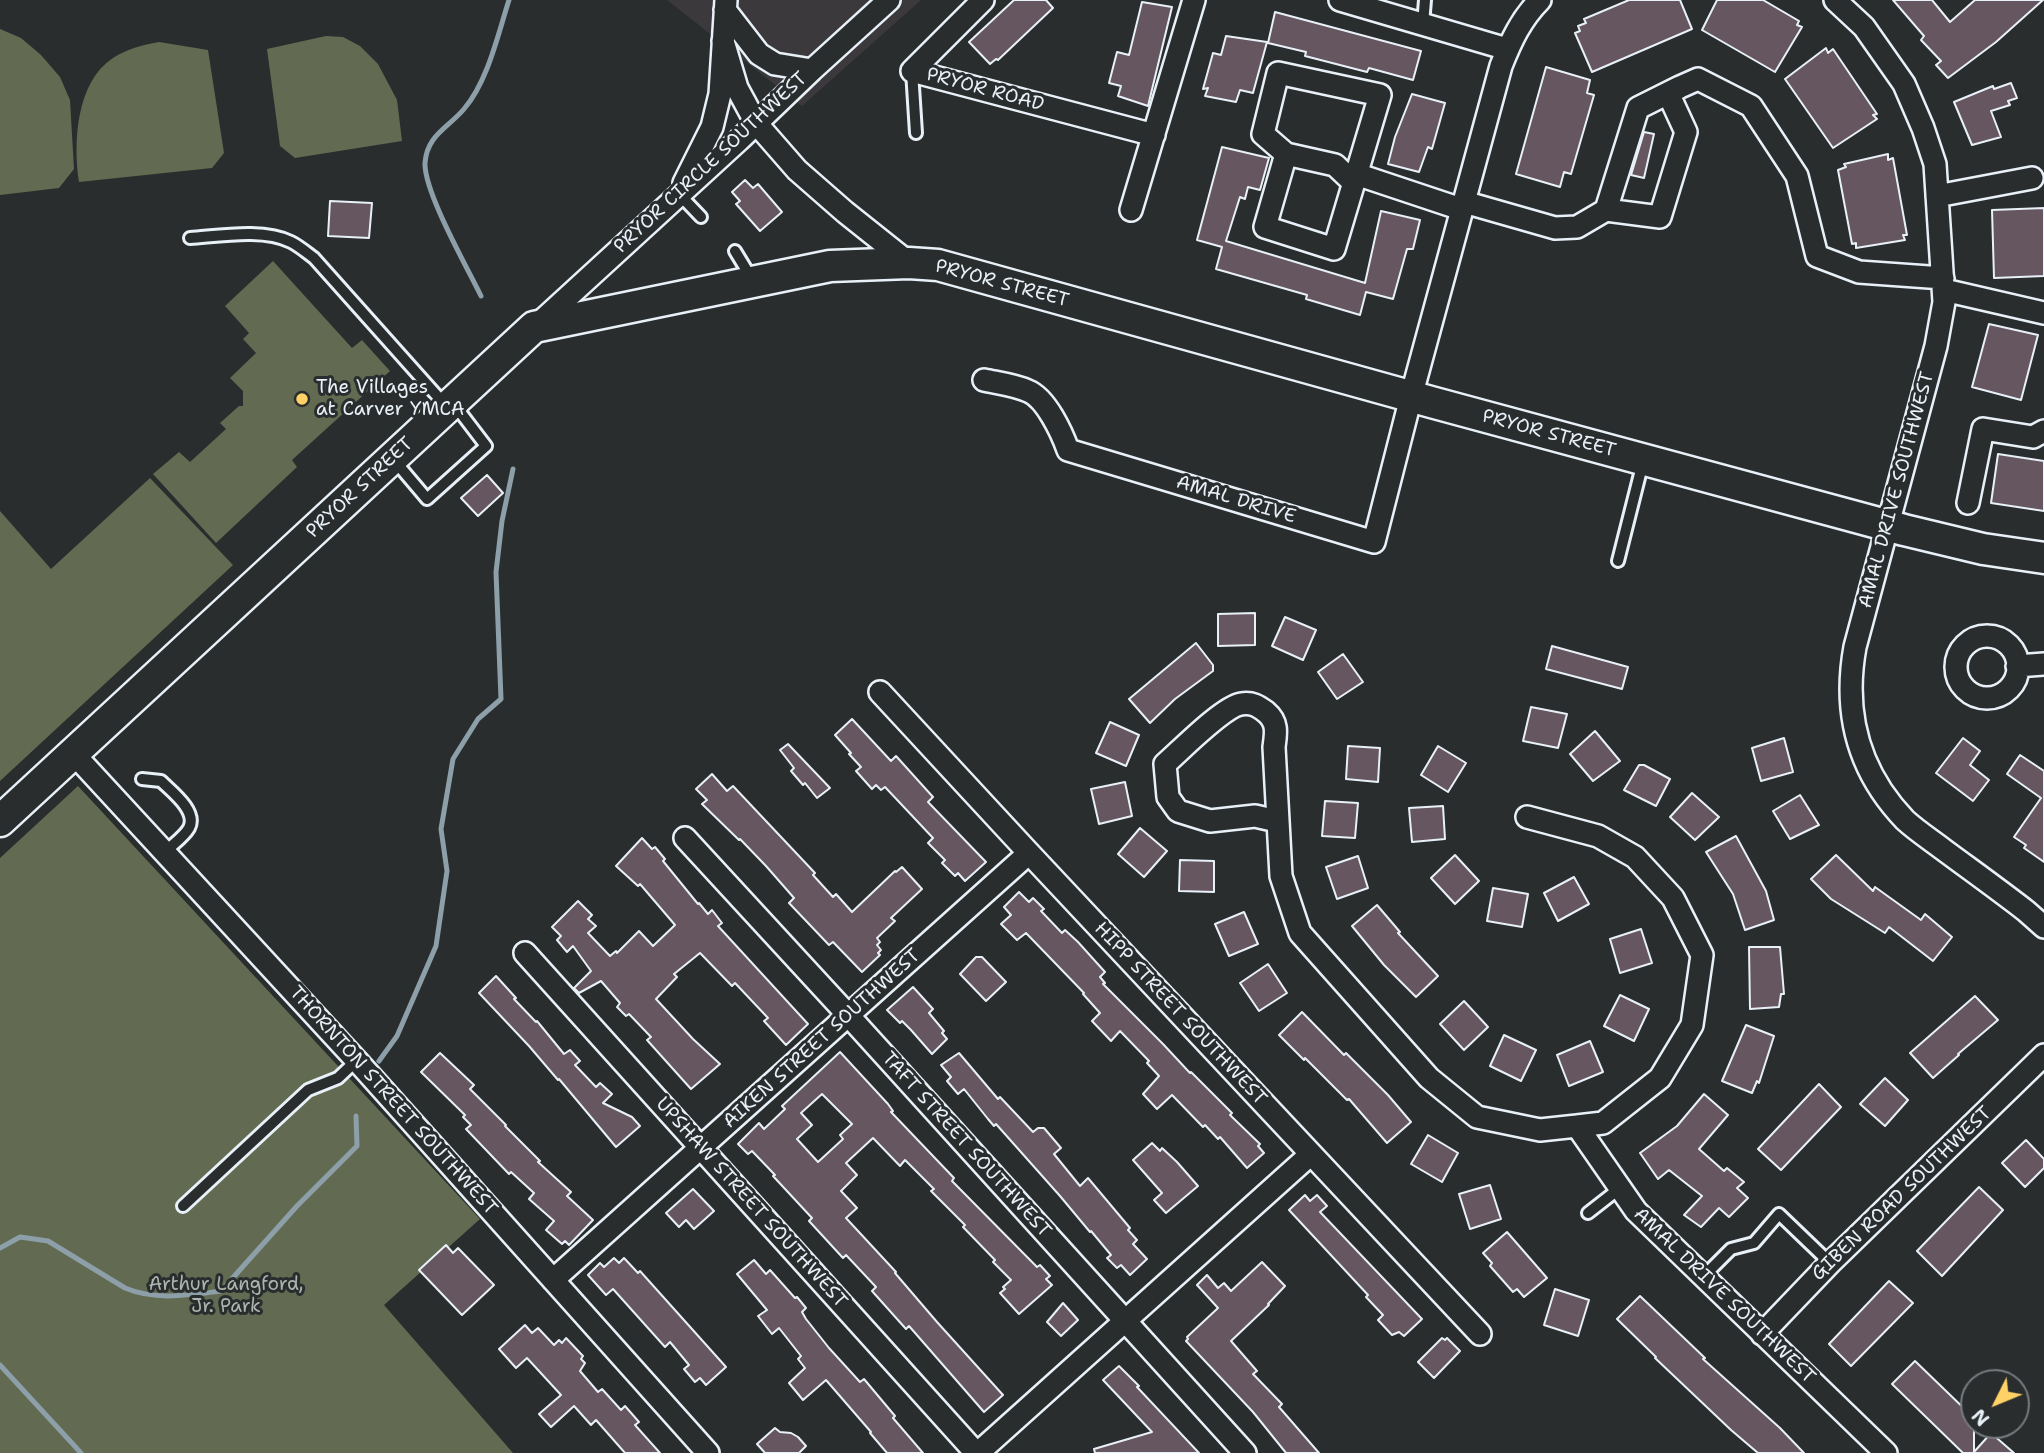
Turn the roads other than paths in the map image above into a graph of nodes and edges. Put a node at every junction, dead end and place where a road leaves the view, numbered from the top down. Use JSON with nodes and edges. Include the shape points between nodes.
{"nodes":[{"id":1,"x":889,"y":0,"type":"edge"},
{"id":2,"x":982,"y":0,"type":"edge"},
{"id":3,"x":1194,"y":0,"type":"edge"},
{"id":4,"x":1340,"y":0,"type":"edge"},
{"id":5,"x":1425,"y":0,"type":"edge"},
{"id":6,"x":1540,"y":0,"type":"edge"},
{"id":7,"x":1835,"y":0,"type":"edge"},
{"id":8,"x":726,"y":5,"type":"edge"},
{"id":9,"x":1423,"y":24,"type":"junction"},
{"id":10,"x":723,"y":41,"type":"junction"},
{"id":11,"x":1507,"y":49,"type":"junction"},
{"id":12,"x":812,"y":70,"type":"junction"},
{"id":13,"x":912,"y":71,"type":"junction"},
{"id":14,"x":1668,"y":93,"type":"junction"},
{"id":15,"x":756,"y":123,"type":"junction"},
{"id":16,"x":916,"y":133,"type":"dead end"},
{"id":17,"x":1154,"y":135,"type":"junction"},
{"id":18,"x":1286,"y":154,"type":"junction"},
{"id":19,"x":1355,"y":178,"type":"junction"},
{"id":20,"x":2032,"y":178,"type":"dead end"},
{"id":21,"x":679,"y":194,"type":"junction"},
{"id":22,"x":1937,"y":196,"type":"junction"},
{"id":23,"x":1462,"y":206,"type":"junction"},
{"id":24,"x":1130,"y":210,"type":"dead end"},
{"id":25,"x":1606,"y":210,"type":"junction"},
{"id":26,"x":701,"y":217,"type":"dead end"},
{"id":27,"x":190,"y":238,"type":"dead end"},
{"id":28,"x":736,"y":251,"type":"dead end"},
{"id":29,"x":909,"y":263,"type":"junction"},
{"id":30,"x":754,"y":281,"type":"junction"},
{"id":31,"x":1943,"y":284,"type":"junction"},
{"id":32,"x":2044,"y":313,"type":"edge"},
{"id":33,"x":534,"y":327,"type":"junction"},
{"id":34,"x":984,"y":380,"type":"dead end"},
{"id":35,"x":1410,"y":397,"type":"junction"},
{"id":36,"x":450,"y":405,"type":"junction"},
{"id":37,"x":2044,"y":431,"type":"edge"},
{"id":38,"x":392,"y":458,"type":"junction"},
{"id":39,"x":1643,"y":459,"type":"junction"},
{"id":40,"x":1968,"y":503,"type":"dead end"},
{"id":41,"x":1888,"y":525,"type":"junction"},
{"id":42,"x":2044,"y":558,"type":"edge"},
{"id":43,"x":1618,"y":561,"type":"dead end"},
{"id":44,"x":2044,"y":664,"type":"edge"},
{"id":45,"x":2017,"y":666,"type":"dead end"},
{"id":46,"x":880,"y":692,"type":"dead end"},
{"id":47,"x":73,"y":753,"type":"junction"},
{"id":48,"x":142,"y":779,"type":"dead end"},
{"id":49,"x":1527,"y":817,"type":"dead end"},
{"id":50,"x":0,"y":821,"type":"edge"},
{"id":51,"x":1277,"y":821,"type":"junction"},
{"id":52,"x":685,"y":838,"type":"dead end"},
{"id":53,"x":165,"y":852,"type":"junction"},
{"id":54,"x":1028,"y":853,"type":"junction"},
{"id":55,"x":2044,"y":927,"type":"edge"},
{"id":56,"x":525,"y":953,"type":"dead end"},
{"id":57,"x":848,"y":1015,"type":"junction"},
{"id":58,"x":2044,"y":1055,"type":"edge"},
{"id":59,"x":357,"y":1060,"type":"junction"},
{"id":60,"x":1577,"y":1126,"type":"junction"},
{"id":61,"x":701,"y":1147,"type":"junction"},
{"id":62,"x":1311,"y":1154,"type":"junction"},
{"id":63,"x":1620,"y":1188,"type":"junction"},
{"id":64,"x":183,"y":1206,"type":"dead end"},
{"id":65,"x":1588,"y":1213,"type":"dead end"},
{"id":66,"x":1830,"y":1263,"type":"junction"},
{"id":67,"x":1703,"y":1277,"type":"junction"},
{"id":68,"x":554,"y":1280,"type":"junction"},
{"id":69,"x":1125,"y":1321,"type":"junction"},
{"id":70,"x":1480,"y":1334,"type":"dead end"},
{"id":71,"x":1762,"y":1334,"type":"junction"},
{"id":72,"x":708,"y":1453,"type":"edge"},
{"id":73,"x":977,"y":1453,"type":"edge"},
{"id":74,"x":1244,"y":1453,"type":"edge"},
{"id":75,"x":1886,"y":1453,"type":"edge"}],
"edges":[{"from":1,"to":12,"type":"street","name":"PRYOR CIRCLE SOUTHWEST"},
{"from":2,"to":13,"type":"street","name":"PRYOR ROAD"},
{"from":3,"to":17,"type":"street"},
{"from":4,"to":9,"type":"street"},
{"from":5,"to":9,"type":"lane"},
{"from":6,"to":11,"type":"street","via":[[1527,13]]},
{"from":7,"to":22,"type":"street","name":"AMAL DRIVE SOUTHWEST","via":[[1864,27],[1904,84],[1935,164]]},
{"from":8,"to":10,"type":"street"},
{"from":8,"to":12,"type":"street","via":[[759,54],[775,64]]},
{"from":9,"to":11,"type":"street"},
{"from":10,"to":15,"type":"street","via":[[737,88]]},
{"from":10,"to":21,"type":"street","via":[[720,94],[712,127]]},
{"from":11,"to":23,"type":"street"},
{"from":12,"to":15,"type":"street","name":"PRYOR CIRCLE SOUTHWEST"},
{"from":13,"to":16,"type":"lane"},
{"from":13,"to":17,"type":"street","name":"PRYOR ROAD"},
{"from":14,"to":25,"type":"street","via":[[1638,108]]},
{"from":14,"to":25,"type":"street","via":[[1686,132],[1660,216]]},
{"from":14,"to":31,"type":"street","via":[[1698,79],[1751,106],[1797,176],[1817,256],[1859,272]]},
{"from":15,"to":21,"type":"street","name":"PRYOR CIRCLE SOUTHWEST"},
{"from":15,"to":29,"type":"street","via":[[797,170]]},
{"from":17,"to":24,"type":"street"},
{"from":18,"to":19,"type":"street","via":[[1335,165]]},
{"from":18,"to":19,"type":"street","via":[[1265,227],[1334,249]]},
{"from":18,"to":19,"type":"street","via":[[1263,134],[1278,73],[1380,95]]},
{"from":19,"to":23,"type":"street"},
{"from":20,"to":22,"type":"street"},
{"from":21,"to":26,"type":"lane"},
{"from":21,"to":33,"type":"street","name":"PRYOR CIRCLE SOUTHWEST"},
{"from":22,"to":31,"type":"street","name":"AMAL DRIVE SOUTHWEST"},
{"from":23,"to":25,"type":"street","via":[[1555,228],[1577,227]]},
{"from":23,"to":35,"type":"street"},
{"from":27,"to":36,"type":"lane","via":[[269,235],[290,241],[314,258]]},
{"from":28,"to":30,"type":"lane"},
{"from":29,"to":30,"type":"main road","name":"PRYOR STREET","via":[[831,265]]},
{"from":29,"to":35,"type":"main road","name":"PRYOR STREET","via":[[938,265]]},
{"from":30,"to":33,"type":"main road","name":"PRYOR STREET"},
{"from":31,"to":32,"type":"street"},
{"from":31,"to":41,"type":"street","name":"AMAL DRIVE SOUTHWEST","via":[[1936,346]]},
{"from":33,"to":36,"type":"main road","name":"PRYOR STREET"},
{"from":34,"to":35,"type":"street","name":"AMAL DRIVE","via":[[1031,391],[1049,411],[1068,450],[1374,542]]},
{"from":35,"to":39,"type":"main road","name":"PRYOR STREET"},
{"from":36,"to":38,"type":"main road","name":"PRYOR STREET"},
{"from":36,"to":38,"type":"lane","via":[[486,446],[427,499]]},
{"from":37,"to":40,"type":"street","via":[[2033,437],[1983,429]]},
{"from":38,"to":47,"type":"main road","name":"PRYOR STREET"},
{"from":39,"to":41,"type":"main road","name":"PRYOR STREET"},
{"from":39,"to":43,"type":"lane"},
{"from":41,"to":42,"type":"main road","name":"PRYOR STREET","via":[[1983,549]]},
{"from":41,"to":55,"type":"street","name":"AMAL DRIVE SOUTHWEST","via":[[1850,676],[1853,723],[1867,768],[1908,822]]},
{"from":44,"to":45,"type":"street"},
{"from":46,"to":54,"type":"street","name":"HIPP STREET SOUTHWEST"},
{"from":47,"to":50,"type":"main road","name":"PRYOR STREET"},
{"from":47,"to":53,"type":"street","name":"THORNTON STREET SOUTHWEST"},
{"from":48,"to":53,"type":"lane","via":[[161,781],[191,819],[189,828]]},
{"from":49,"to":60,"type":"street","via":[[1598,836],[1636,857],[1674,898],[1702,955],[1692,1025],[1660,1078],[1603,1123]]},
{"from":51,"to":51,"type":"street","via":[[1277,729],[1256,705],[1241,704],[1224,712],[1165,764],[1168,797],[1178,811],[1209,821],[1255,816]]},
{"from":51,"to":60,"type":"street","via":[[1281,876],[1300,933],[1429,1078],[1478,1117],[1539,1130]]},
{"from":52,"to":57,"type":"street","name":"TAFT STREET SOUTHWEST"},
{"from":53,"to":59,"type":"street","name":"THORNTON STREET SOUTHWEST"},
{"from":54,"to":57,"type":"street","name":"AIKEN STREET SOUTHWEST"},
{"from":54,"to":62,"type":"street","name":"HIPP STREET SOUTHWEST"},
{"from":56,"to":61,"type":"street","name":"UPSHAW STREET SOUTHWEST"},
{"from":57,"to":61,"type":"street","name":"AIKEN STREET SOUTHWEST"},
{"from":57,"to":69,"type":"street","name":"TAFT STREET SOUTHWEST"},
{"from":58,"to":66,"type":"street","name":"GIBEN ROAD SOUTHWEST"},
{"from":59,"to":64,"type":"lane","via":[[338,1078],[309,1090]]},
{"from":59,"to":68,"type":"street","name":"THORNTON STREET SOUTHWEST"},
{"from":60,"to":63,"type":"street","name":"AMAL DRIVE SOUTHWEST"},
{"from":61,"to":68,"type":"street","name":"AIKEN STREET SOUTHWEST"},
{"from":61,"to":73,"type":"street","name":"UPSHAW STREET SOUTHWEST"},
{"from":62,"to":69,"type":"street"},
{"from":62,"to":70,"type":"street","name":"HIPP STREET SOUTHWEST"},
{"from":63,"to":65,"type":"lane"},
{"from":63,"to":67,"type":"street","name":"AMAL DRIVE SOUTHWEST","via":[[1636,1212]]},
{"from":66,"to":67,"type":"lane","via":[[1779,1214],[1754,1242],[1731,1249]]},
{"from":66,"to":71,"type":"street","name":"GIBEN ROAD SOUTHWEST"},
{"from":67,"to":71,"type":"street","name":"AMAL DRIVE SOUTHWEST"},
{"from":68,"to":72,"type":"street","name":"THORNTON STREET SOUTHWEST"},
{"from":69,"to":73,"type":"street"},
{"from":69,"to":74,"type":"street","name":"TAFT STREET SOUTHWEST"},
{"from":71,"to":75,"type":"street","name":"AMAL DRIVE SOUTHWEST"}]}
